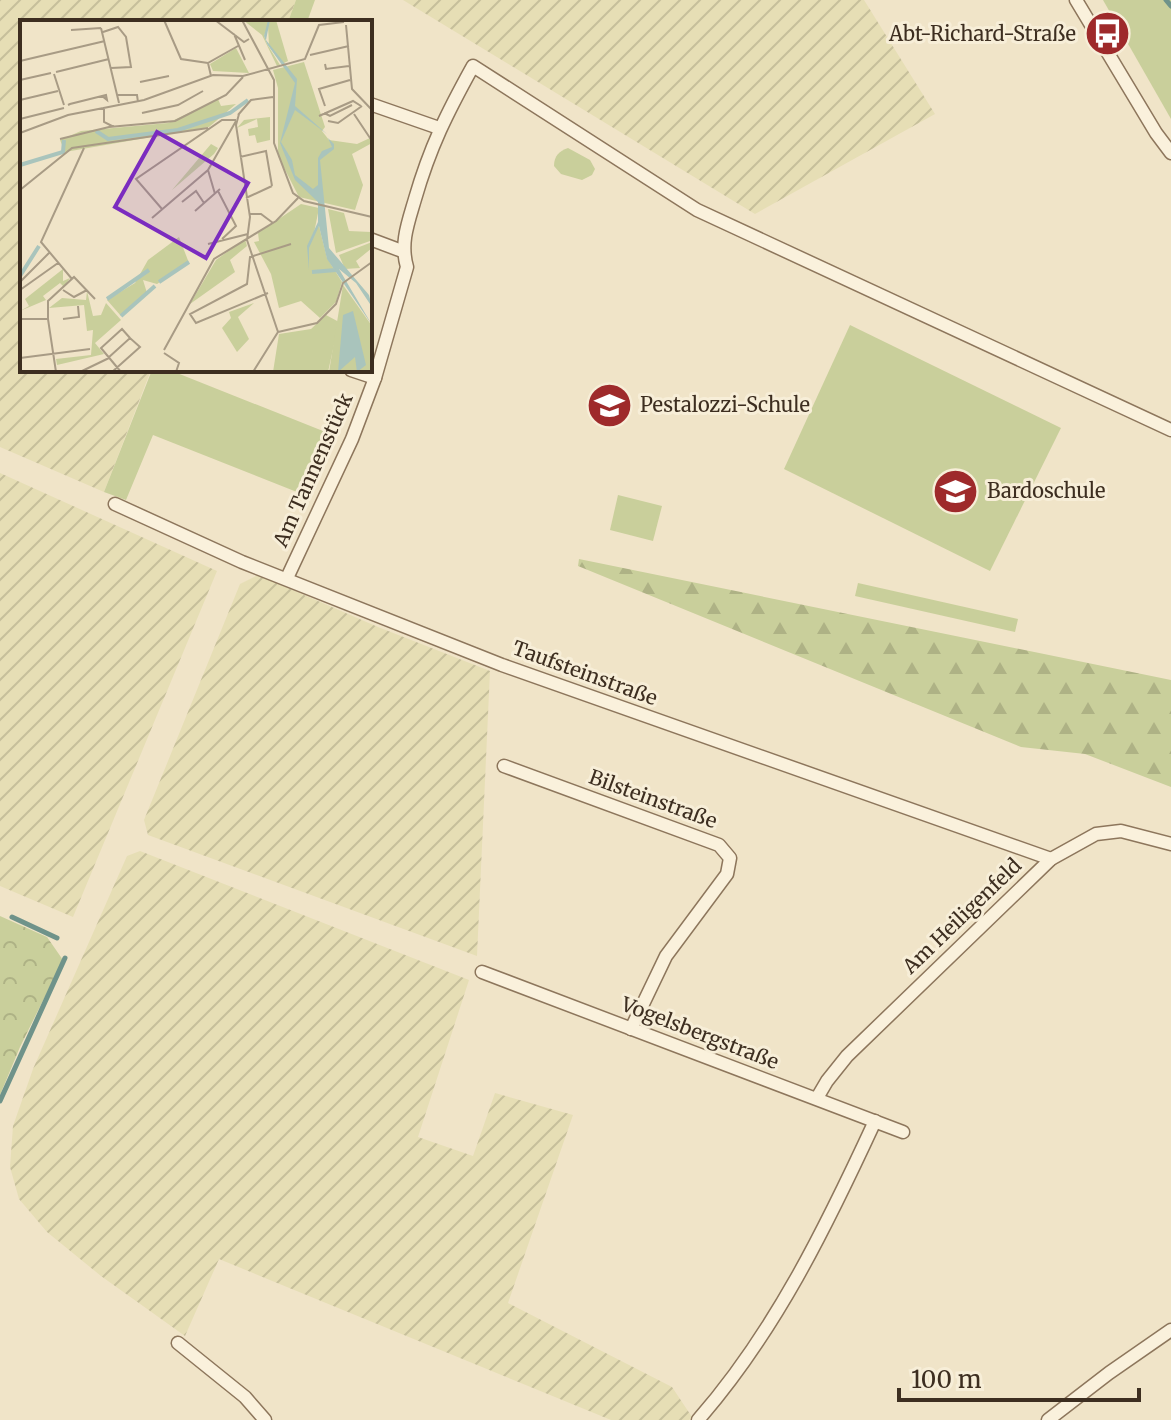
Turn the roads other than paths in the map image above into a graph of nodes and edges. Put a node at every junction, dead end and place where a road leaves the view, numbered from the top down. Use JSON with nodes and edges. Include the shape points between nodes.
{"nodes":[{"id":1,"x":1076,"y":0,"type":"edge"},
{"id":2,"x":372,"y":105,"type":"edge"},
{"id":3,"x":439,"y":128,"type":"junction"},
{"id":4,"x":1171,"y":153,"type":"edge"},
{"id":5,"x":372,"y":240,"type":"edge"},
{"id":6,"x":402,"y":251,"type":"junction"},
{"id":7,"x":357,"y":372,"type":"edge"},
{"id":8,"x":375,"y":378,"type":"junction"},
{"id":9,"x":1171,"y":430,"type":"edge"},
{"id":10,"x":115,"y":504,"type":"dead end"},
{"id":11,"x":287,"y":578,"type":"junction"},
{"id":12,"x":504,"y":766,"type":"dead end"},
{"id":13,"x":1171,"y":844,"type":"edge"},
{"id":14,"x":1051,"y":859,"type":"junction"},
{"id":15,"x":482,"y":972,"type":"dead end"},
{"id":16,"x":631,"y":1029,"type":"junction"},
{"id":17,"x":817,"y":1098,"type":"junction"},
{"id":18,"x":875,"y":1121,"type":"junction"},
{"id":19,"x":903,"y":1132,"type":"dead end"},
{"id":20,"x":1171,"y":1330,"type":"edge"},
{"id":21,"x":178,"y":1343,"type":"dead end"},
{"id":22,"x":265,"y":1420,"type":"edge"},
{"id":23,"x":698,"y":1420,"type":"edge"},
{"id":24,"x":1048,"y":1420,"type":"edge"}],
"edges":[{"from":1,"to":4,"type":"street"},
{"from":2,"to":3,"type":"street"},
{"from":3,"to":6,"type":"street","name":"Am Tannenstück"},
{"from":3,"to":9,"type":"street","name":"Am Tannenstück","via":[[473,66],[697,210]]},
{"from":5,"to":6,"type":"street"},
{"from":6,"to":8,"type":"street","name":"Am Tannenstück","via":[[407,267]]},
{"from":7,"to":8,"type":"street","name":"Am Tannenstück"},
{"from":8,"to":11,"type":"street","name":"Am Tannenstück"},
{"from":10,"to":11,"type":"street","name":"Taufsteinstraße"},
{"from":11,"to":14,"type":"street","name":"Taufsteinstraße","via":[[502,665]]},
{"from":12,"to":16,"type":"street","name":"Bilsteinstraße","via":[[719,845],[730,858],[727,874],[666,956]]},
{"from":13,"to":14,"type":"street","name":"Am Heiligenfeld","via":[[1121,831],[1096,834]]},
{"from":14,"to":17,"type":"street","name":"Am Heiligenfeld","via":[[847,1056]]},
{"from":15,"to":16,"type":"street","name":"Vogelsbergstraße"},
{"from":16,"to":17,"type":"street","name":"Vogelsbergstraße"},
{"from":17,"to":18,"type":"street","name":"Vogelsbergstraße"},
{"from":18,"to":19,"type":"street","name":"Vogelsbergstraße"},
{"from":18,"to":23,"type":"street","via":[[816,1245],[772,1321]]},
{"from":20,"to":24,"type":"street"},
{"from":21,"to":22,"type":"street"}]}
